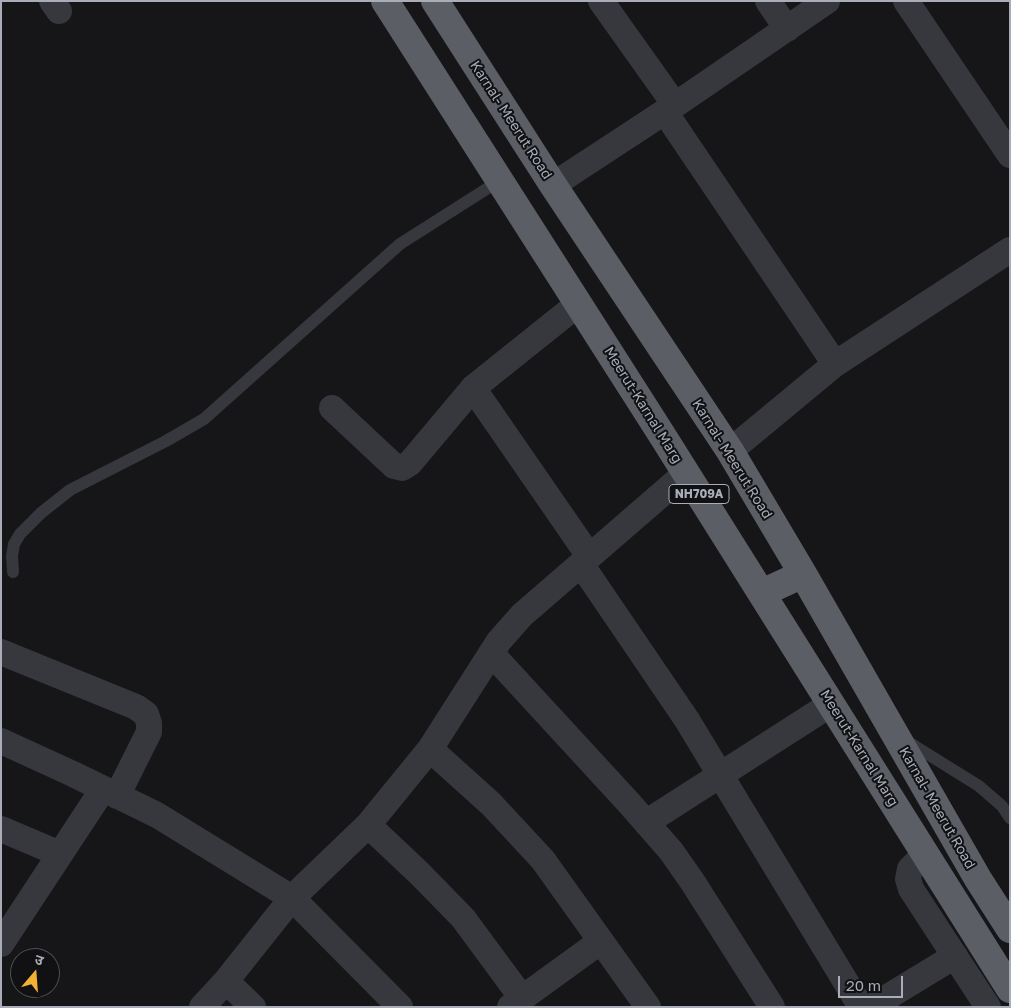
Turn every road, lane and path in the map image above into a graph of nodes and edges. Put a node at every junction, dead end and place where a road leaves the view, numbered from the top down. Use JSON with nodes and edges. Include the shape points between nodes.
{"nodes":[{"id":1,"x":385,"y":1,"type":"edge"},
{"id":2,"x":435,"y":1,"type":"edge"},
{"id":3,"x":601,"y":1,"type":"edge"},
{"id":4,"x":768,"y":1,"type":"edge"},
{"id":5,"x":827,"y":1,"type":"edge"},
{"id":6,"x":906,"y":1,"type":"edge"},
{"id":7,"x":787,"y":29,"type":"junction"},
{"id":8,"x":670,"y":109,"type":"junction"},
{"id":9,"x":1010,"y":154,"type":"edge"},
{"id":10,"x":499,"y":180,"type":"junction"},
{"id":11,"x":553,"y":185,"type":"junction"},
{"id":12,"x":1010,"y":250,"type":"edge"},
{"id":13,"x":578,"y":304,"type":"junction"},
{"id":14,"x":835,"y":364,"type":"junction"},
{"id":15,"x":473,"y":388,"type":"junction"},
{"id":16,"x":332,"y":408,"type":"dead end"},
{"id":17,"x":730,"y":451,"type":"junction"},
{"id":18,"x":686,"y":473,"type":"junction"},
{"id":19,"x":585,"y":560,"type":"junction"},
{"id":20,"x":13,"y":572,"type":"dead end"},
{"id":21,"x":803,"y":574,"type":"junction"},
{"id":22,"x":762,"y":593,"type":"junction"},
{"id":23,"x":1,"y":652,"type":"edge"},
{"id":24,"x":491,"y":653,"type":"junction"},
{"id":25,"x":831,"y":704,"type":"junction"},
{"id":26,"x":894,"y":734,"type":"junction"},
{"id":27,"x":1,"y":741,"type":"edge"},
{"id":28,"x":430,"y":749,"type":"junction"},
{"id":29,"x":721,"y":775,"type":"junction"},
{"id":30,"x":110,"y":792,"type":"junction"},
{"id":31,"x":1010,"y":818,"type":"edge"},
{"id":32,"x":647,"y":822,"type":"junction"},
{"id":33,"x":368,"y":825,"type":"junction"},
{"id":34,"x":1,"y":829,"type":"edge"},
{"id":35,"x":60,"y":854,"type":"junction"},
{"id":36,"x":925,"y":854,"type":"junction"},
{"id":37,"x":292,"y":898,"type":"junction"},
{"id":38,"x":9,"y":917,"type":"edge"},
{"id":39,"x":1010,"y":929,"type":"edge"},
{"id":40,"x":601,"y":941,"type":"junction"},
{"id":41,"x":1,"y":944,"type":"edge"},
{"id":42,"x":955,"y":956,"type":"junction"},
{"id":43,"x":226,"y":981,"type":"junction"},
{"id":44,"x":1010,"y":989,"type":"edge"},
{"id":45,"x":516,"y":1002,"type":"edge"},
{"id":46,"x":202,"y":1007,"type":"edge"},
{"id":47,"x":253,"y":1007,"type":"edge"},
{"id":48,"x":400,"y":1007,"type":"edge"},
{"id":49,"x":648,"y":1007,"type":"edge"},
{"id":50,"x":772,"y":1007,"type":"edge"},
{"id":51,"x":861,"y":1007,"type":"edge"},
{"id":52,"x":871,"y":1007,"type":"edge"},
{"id":53,"x":988,"y":1007,"type":"edge"}],
"edges":[{"from":1,"to":10,"type":"highway","name":"Meerut-Karnal Marg","number":"NH709A"},
{"from":2,"to":11,"type":"highway","name":"Karnal- Meerut Road","number":"NH709A"},
{"from":3,"to":8,"type":"street"},
{"from":4,"to":7,"type":"street"},
{"from":5,"to":7,"type":"street"},
{"from":6,"to":9,"type":"street"},
{"from":7,"to":8,"type":"street"},
{"from":8,"to":11,"type":"street"},
{"from":8,"to":14,"type":"street"},
{"from":10,"to":13,"type":"highway","name":"Meerut-Karnal Marg","number":"NH709A"},
{"from":10,"to":20,"type":"lane","via":[[400,244],[204,419],[70,490],[41,512],[14,544]]},
{"from":11,"to":17,"type":"highway","name":"Karnal- Meerut Road","number":"NH709A"},
{"from":12,"to":14,"type":"street"},
{"from":13,"to":15,"type":"street"},
{"from":13,"to":18,"type":"highway","name":"Meerut-Karnal Marg","number":"NH709A"},
{"from":14,"to":17,"type":"street"},
{"from":15,"to":16,"type":"street","via":[[410,463],[402,468],[394,466]]},
{"from":15,"to":19,"type":"street"},
{"from":17,"to":21,"type":"highway","name":"Karnal- Meerut Road","number":"NH709A"},
{"from":18,"to":19,"type":"street"},
{"from":18,"to":22,"type":"highway","name":"Meerut-Karnal Marg","number":"NH709A"},
{"from":19,"to":24,"type":"street","via":[[522,615]]},
{"from":19,"to":29,"type":"street"},
{"from":21,"to":22,"type":"highway"},
{"from":21,"to":26,"type":"highway","name":"Karnal- Meerut Road","number":"NH709A"},
{"from":22,"to":25,"type":"highway","name":"Meerut-Karnal Marg","number":"NH709A"},
{"from":23,"to":30,"type":"street","via":[[136,707],[146,714],[148,732]]},
{"from":24,"to":28,"type":"street"},
{"from":24,"to":32,"type":"street"},
{"from":25,"to":29,"type":"street"},
{"from":25,"to":36,"type":"highway","name":"Meerut-Karnal Marg","number":"NH709A"},
{"from":26,"to":31,"type":"lane","via":[[979,786],[1002,806]]},
{"from":26,"to":39,"type":"highway","name":"Karnal- Meerut Road","number":"NH709A"},
{"from":27,"to":30,"type":"street"},
{"from":28,"to":33,"type":"street"},
{"from":28,"to":40,"type":"street","via":[[491,804],[543,860]]},
{"from":29,"to":32,"type":"street"},
{"from":29,"to":51,"type":"street"},
{"from":30,"to":35,"type":"street"},
{"from":30,"to":37,"type":"street","via":[[156,815]]},
{"from":32,"to":50,"type":"street","via":[[692,881]]},
{"from":33,"to":37,"type":"street"},
{"from":33,"to":45,"type":"street","via":[[463,918]]},
{"from":34,"to":35,"type":"street"},
{"from":35,"to":38,"type":"street"},
{"from":36,"to":42,"type":"street","via":[[910,869],[908,879]]},
{"from":36,"to":44,"type":"highway","name":"Meerut-Karnal Marg","number":"NH709A"},
{"from":37,"to":43,"type":"street"},
{"from":37,"to":48,"type":"street"},
{"from":38,"to":41,"type":"street"},
{"from":40,"to":45,"type":"street"},
{"from":40,"to":49,"type":"street"},
{"from":42,"to":52,"type":"street"},
{"from":42,"to":53,"type":"street"},
{"from":43,"to":46,"type":"street"},
{"from":43,"to":47,"type":"street"}]}
